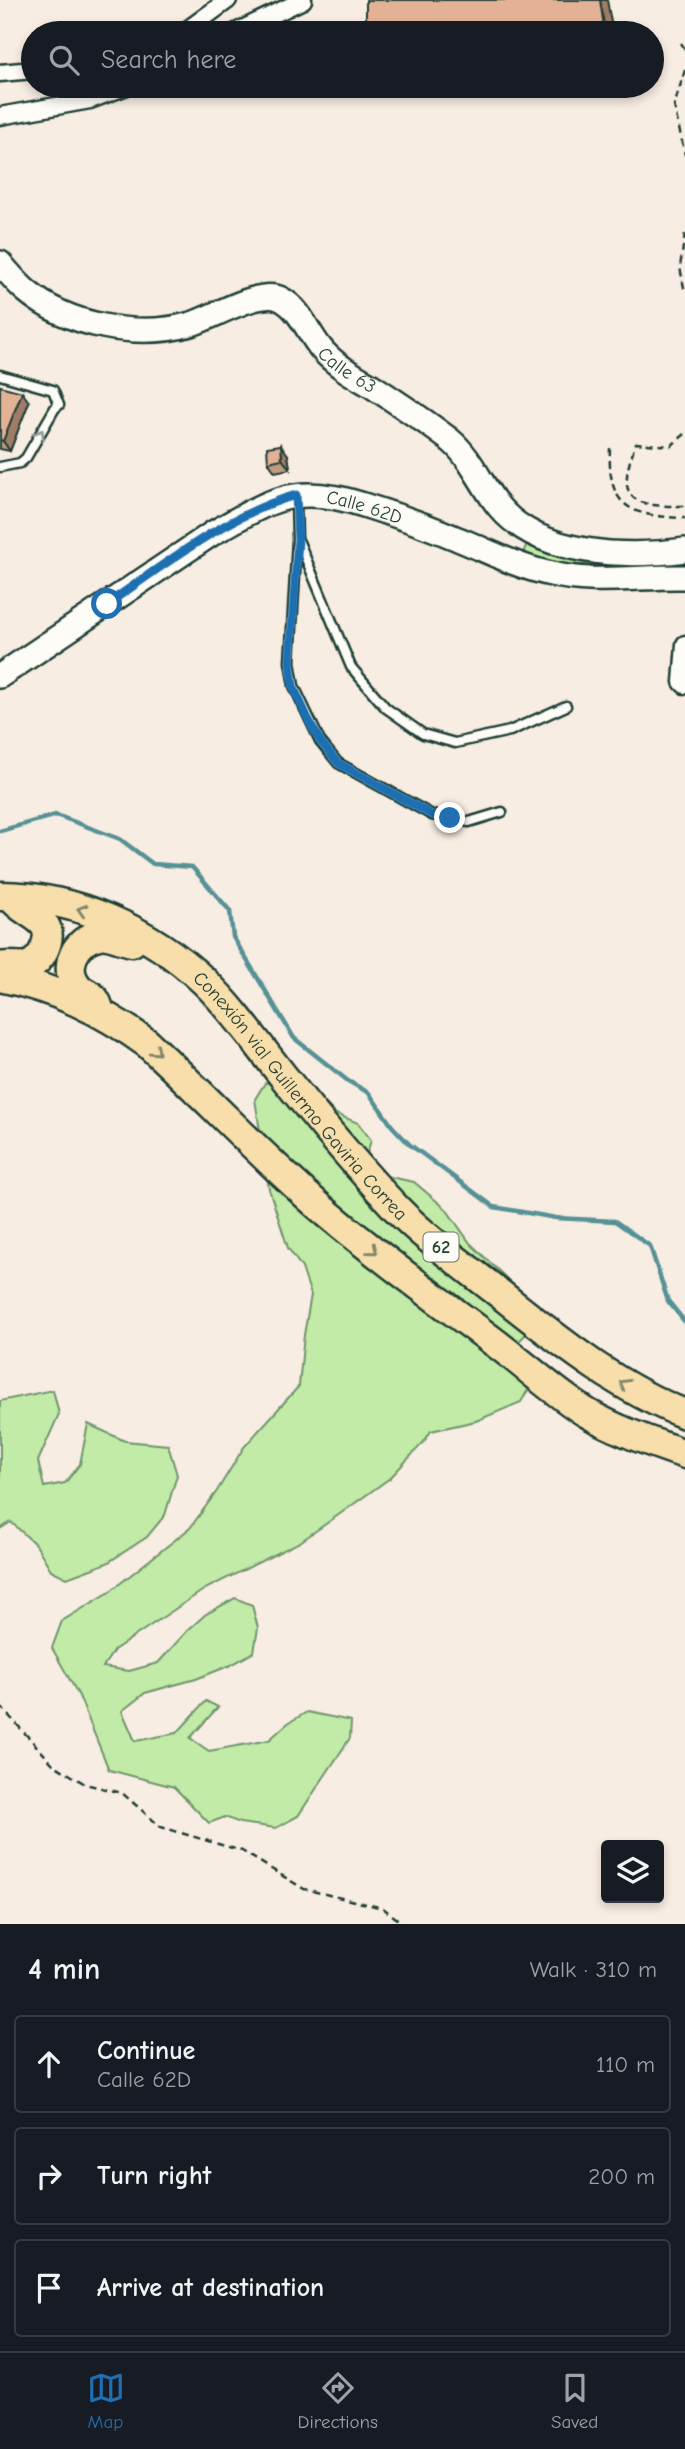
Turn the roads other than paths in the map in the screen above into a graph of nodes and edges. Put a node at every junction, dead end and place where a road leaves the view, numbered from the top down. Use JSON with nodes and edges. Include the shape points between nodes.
{"nodes":[{"id":1,"x":228,"y":0,"type":"edge"},
{"id":2,"x":296,"y":3,"type":"edge"},
{"id":3,"x":199,"y":21,"type":"edge"},
{"id":4,"x":259,"y":21,"type":"edge"},
{"id":5,"x":21,"y":71,"type":"edge"},
{"id":6,"x":0,"y":73,"type":"edge"},
{"id":7,"x":95,"y":98,"type":"edge"},
{"id":8,"x":0,"y":116,"type":"edge"},
{"id":9,"x":0,"y":263,"type":"edge"},
{"id":10,"x":0,"y":375,"type":"edge"},
{"id":11,"x":0,"y":467,"type":"edge"},
{"id":12,"x":296,"y":495,"type":"junction"},
{"id":13,"x":298,"y":539,"type":"junction"},
{"id":14,"x":685,"y":550,"type":"edge"},
{"id":15,"x":685,"y":577,"type":"edge"},
{"id":16,"x":685,"y":644,"type":"edge"},
{"id":17,"x":0,"y":676,"type":"edge"},
{"id":18,"x":685,"y":685,"type":"edge"},
{"id":19,"x":566,"y":706,"type":"dead end"},
{"id":20,"x":502,"y":812,"type":"dead end"},
{"id":21,"x":6,"y":896,"type":"edge"},
{"id":22,"x":165,"y":950,"type":"junction"},
{"id":23,"x":0,"y":967,"type":"edge"},
{"id":24,"x":0,"y":977,"type":"edge"},
{"id":25,"x":100,"y":1012,"type":"junction"},
{"id":26,"x":685,"y":1414,"type":"edge"},
{"id":27,"x":685,"y":1454,"type":"edge"}],
"edges":[{"from":1,"to":3,"type":"street"},
{"from":2,"to":4,"type":"street"},
{"from":5,"to":6,"type":"street"},
{"from":7,"to":8,"type":"street"},
{"from":9,"to":14,"type":"main road","name":"Calle 63","via":[[26,290],[53,308],[109,326],[167,329],[252,299],[280,298],[294,309],[324,352],[457,446],[502,511],[529,531],[573,548]]},
{"from":11,"to":10,"type":"lane","one_way":true,"via":[[26,458],[59,405],[53,390]]},
{"from":12,"to":13,"type":"lane"},
{"from":12,"to":15,"type":"main road","name":"Calle 62D","via":[[362,504],[560,576],[606,580]]},
{"from":12,"to":17,"type":"main road","name":"Calle 62D","via":[[214,533]]},
{"from":13,"to":19,"type":"lane","via":[[351,667],[386,708],[423,734],[455,743],[510,730]]},
{"from":13,"to":20,"type":"lane","via":[[290,662],[293,686],[320,741],[338,763],[432,815],[468,822]]},
{"from":16,"to":18,"type":"street"},
{"from":22,"to":21,"type":"highway","name":"Conexión vial Guillermo Gaviria Correa","number":"62","one_way":true,"via":[[135,931],[78,908]]},
{"from":21,"to":23,"type":"highway","via":[[41,920],[47,938],[38,959],[27,966]]},
{"from":22,"to":25,"type":"highway","via":[[101,934],[76,947],[70,967],[78,986],[94,997]]},
{"from":26,"to":22,"type":"highway","name":"Conexión vial Guillermo Gaviria Correa","number":"62","one_way":true,"via":[[640,1394],[582,1358],[408,1220],[330,1135],[224,1003]]},
{"from":24,"to":25,"type":"highway","number":"62","via":[[63,994]]},
{"from":25,"to":27,"type":"highway","number":"62","one_way":true,"via":[[147,1042],[320,1207],[540,1381],[605,1422]]}]}
